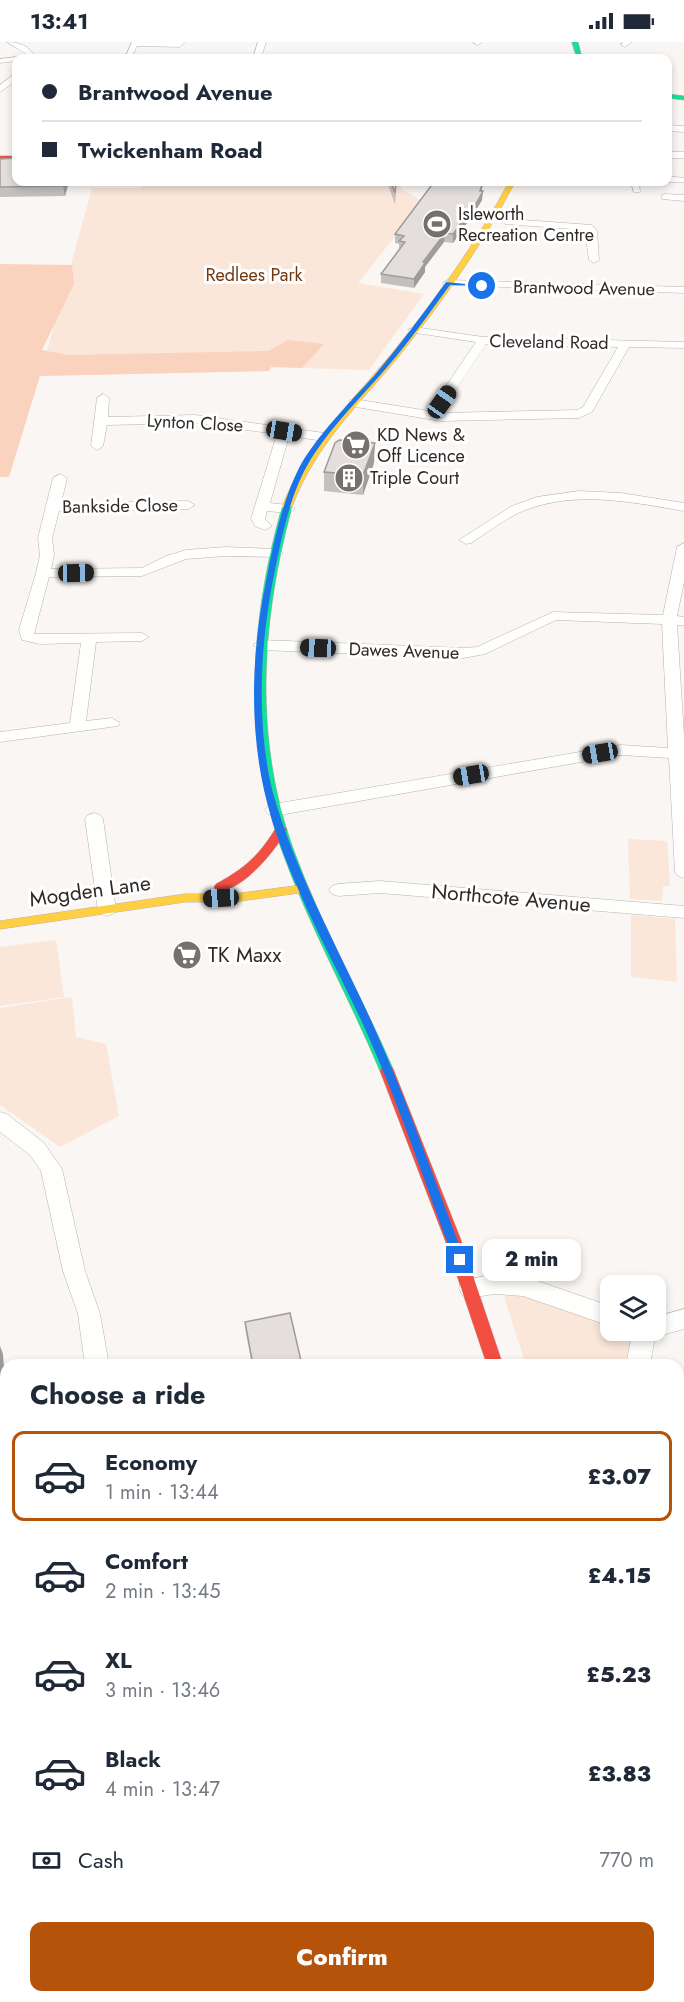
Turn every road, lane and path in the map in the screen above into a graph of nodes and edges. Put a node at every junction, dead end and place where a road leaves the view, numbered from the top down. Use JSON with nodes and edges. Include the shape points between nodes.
{"nodes":[{"id":1,"x":12,"y":42,"type":"edge"},
{"id":2,"x":182,"y":42,"type":"edge"},
{"id":3,"x":123,"y":44,"type":"dead end"},
{"id":4,"x":134,"y":44,"type":"junction"},
{"id":5,"x":29,"y":54,"type":"edge"},
{"id":6,"x":129,"y":54,"type":"dead end"},
{"id":7,"x":672,"y":179,"type":"edge"},
{"id":8,"x":682,"y":180,"type":"dead end"},
{"id":9,"x":510,"y":186,"type":"edge"},
{"id":10,"x":665,"y":197,"type":"dead end"},
{"id":11,"x":684,"y":198,"type":"edge"},
{"id":12,"x":509,"y":222,"type":"dead end"},
{"id":13,"x":594,"y":260,"type":"dead end"},
{"id":14,"x":448,"y":284,"type":"junction"},
{"id":15,"x":684,"y":290,"type":"edge"},
{"id":16,"x":414,"y":330,"type":"junction"},
{"id":17,"x":483,"y":340,"type":"junction"},
{"id":18,"x":625,"y":344,"type":"junction"},
{"id":19,"x":684,"y":345,"type":"edge"},
{"id":20,"x":103,"y":398,"type":"dead end"},
{"id":21,"x":354,"y":403,"type":"junction"},
{"id":22,"x":432,"y":416,"type":"junction"},
{"id":23,"x":101,"y":421,"type":"junction"},
{"id":24,"x":284,"y":431,"type":"junction"},
{"id":25,"x":324,"y":437,"type":"junction"},
{"id":26,"x":97,"y":446,"type":"dead end"},
{"id":27,"x":60,"y":478,"type":"dead end"},
{"id":28,"x":188,"y":505,"type":"dead end"},
{"id":29,"x":262,"y":506,"type":"junction"},
{"id":30,"x":53,"y":507,"type":"junction"},
{"id":31,"x":684,"y":507,"type":"edge"},
{"id":32,"x":288,"y":509,"type":"junction"},
{"id":33,"x":265,"y":526,"type":"dead end"},
{"id":34,"x":466,"y":540,"type":"dead end"},
{"id":35,"x":684,"y":547,"type":"edge"},
{"id":36,"x":276,"y":553,"type":"junction"},
{"id":37,"x":43,"y":573,"type":"junction"},
{"id":38,"x":677,"y":621,"type":"edge"},
{"id":39,"x":142,"y":637,"type":"dead end"},
{"id":40,"x":89,"y":638,"type":"junction"},
{"id":41,"x":261,"y":645,"type":"junction"},
{"id":42,"x":112,"y":723,"type":"dead end"},
{"id":43,"x":77,"y":727,"type":"junction"},
{"id":44,"x":0,"y":737,"type":"edge"},
{"id":45,"x":680,"y":753,"type":"edge"},
{"id":46,"x":274,"y":810,"type":"junction"},
{"id":47,"x":94,"y":819,"type":"dead end"},
{"id":48,"x":281,"y":830,"type":"junction"},
{"id":49,"x":684,"y":872,"type":"edge"},
{"id":50,"x":300,"y":882,"type":"junction"},
{"id":51,"x":220,"y":887,"type":"junction"},
{"id":52,"x":337,"y":889,"type":"dead end"},
{"id":53,"x":185,"y":898,"type":"junction"},
{"id":54,"x":107,"y":910,"type":"junction"},
{"id":55,"x":684,"y":912,"type":"edge"},
{"id":56,"x":0,"y":925,"type":"edge"},
{"id":57,"x":0,"y":1120,"type":"edge"},
{"id":58,"x":470,"y":1288,"type":"junction"},
{"id":59,"x":600,"y":1312,"type":"edge"},
{"id":60,"x":684,"y":1319,"type":"edge"},
{"id":61,"x":666,"y":1324,"type":"edge"},
{"id":62,"x":643,"y":1341,"type":"edge"},
{"id":63,"x":96,"y":1359,"type":"edge"},
{"id":64,"x":493,"y":1359,"type":"edge"},
{"id":65,"x":639,"y":1359,"type":"edge"}],
"edges":[{"from":1,"to":5,"type":"street"},
{"from":2,"to":4,"type":"street"},
{"from":3,"to":4,"type":"street"},
{"from":4,"to":6,"type":"street"},
{"from":7,"to":8,"type":"street"},
{"from":9,"to":14,"type":"main road"},
{"from":10,"to":11,"type":"street"},
{"from":12,"to":13,"type":"street","via":[[588,227],[592,231]]},
{"from":14,"to":15,"type":"street","name":"Brantwood Avenue"},
{"from":14,"to":16,"type":"main road"},
{"from":16,"to":17,"type":"street","name":"Cleveland Road"},
{"from":16,"to":21,"type":"main road"},
{"from":17,"to":18,"type":"street","name":"Cleveland Road"},
{"from":17,"to":22,"type":"street"},
{"from":18,"to":19,"type":"street","name":"Cleveland Road"},
{"from":18,"to":22,"type":"street","via":[[588,409],[579,414]]},
{"from":20,"to":23,"type":"street"},
{"from":21,"to":22,"type":"street"},
{"from":21,"to":25,"type":"main road"},
{"from":23,"to":24,"type":"street","name":"Lynton Close","via":[[195,419]]},
{"from":23,"to":26,"type":"street"},
{"from":24,"to":25,"type":"street","name":"Lynton Close"},
{"from":24,"to":29,"type":"street"},
{"from":25,"to":32,"type":"main road","via":[[303,466]]},
{"from":27,"to":30,"type":"street","name":"Bankside Close"},
{"from":28,"to":30,"type":"street","name":"Bankside Close"},
{"from":29,"to":32,"type":"street"},
{"from":29,"to":33,"type":"street","via":[[258,519]]},
{"from":30,"to":37,"type":"street","name":"Bankside Close","via":[[45,538]]},
{"from":31,"to":34,"type":"street","via":[[604,495],[554,497],[516,510]]},
{"from":32,"to":36,"type":"main road"},
{"from":35,"to":38,"type":"street","via":[[676,582]]},
{"from":36,"to":37,"type":"street","via":[[175,557],[156,569],[142,572]]},
{"from":36,"to":41,"type":"main road"},
{"from":37,"to":40,"type":"street","name":"Bankside Close","via":[[27,636],[40,640]]},
{"from":38,"to":41,"type":"street","name":"Dawes Avenue","via":[[553,616],[480,651],[463,653]]},
{"from":38,"to":45,"type":"street"},
{"from":39,"to":40,"type":"street"},
{"from":40,"to":43,"type":"street"},
{"from":41,"to":46,"type":"main road","via":[[261,741]]},
{"from":42,"to":43,"type":"street"},
{"from":43,"to":44,"type":"street"},
{"from":45,"to":46,"type":"street","via":[[621,750]]},
{"from":45,"to":49,"type":"street"},
{"from":46,"to":48,"type":"main road"},
{"from":47,"to":54,"type":"street"},
{"from":48,"to":50,"type":"main road"},
{"from":48,"to":51,"type":"main road","name":"Mogden Lane","via":[[272,849]]},
{"from":50,"to":51,"type":"main road","name":"Mogden Lane"},
{"from":50,"to":53,"type":"main road","name":"Mogden Lane","via":[[233,898]]},
{"from":50,"to":58,"type":"main road","via":[[373,1035]]},
{"from":51,"to":53,"type":"main road","name":"Mogden Lane"},
{"from":52,"to":55,"type":"street","name":"Northcote Avenue","via":[[380,887]]},
{"from":53,"to":54,"type":"main road","name":"Mogden Lane"},
{"from":54,"to":56,"type":"main road","name":"Mogden Lane"},
{"from":57,"to":63,"type":"street","via":[[37,1149],[51,1168],[74,1272],[89,1314]]},
{"from":58,"to":59,"type":"street","via":[[510,1284],[536,1289]]},
{"from":58,"to":64,"type":"main road"},
{"from":60,"to":61,"type":"street"},
{"from":62,"to":65,"type":"street"}]}
